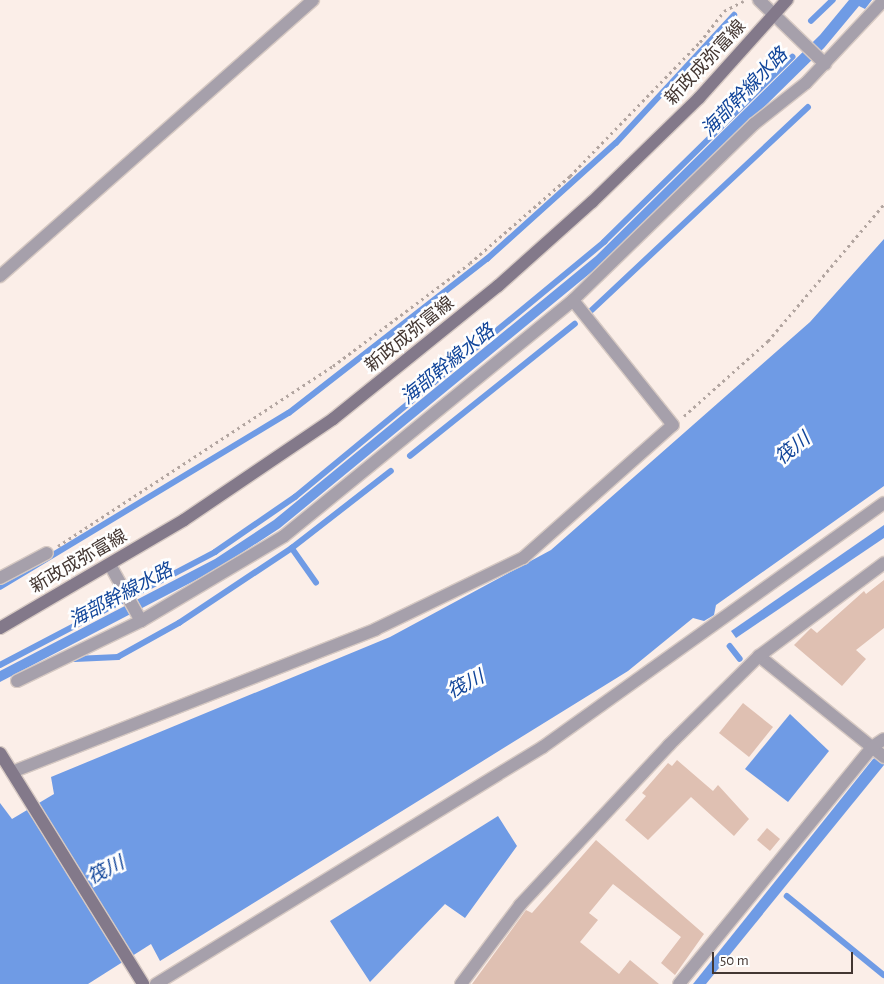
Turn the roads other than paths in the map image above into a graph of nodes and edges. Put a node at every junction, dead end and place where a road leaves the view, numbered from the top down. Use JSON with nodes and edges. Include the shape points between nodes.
{"nodes":[{"id":1,"x":313,"y":0,"type":"edge"},
{"id":2,"x":759,"y":0,"type":"edge"},
{"id":3,"x":787,"y":0,"type":"edge"},
{"id":4,"x":884,"y":0,"type":"edge"},
{"id":5,"x":773,"y":17,"type":"junction"},
{"id":6,"x":822,"y":62,"type":"junction"},
{"id":7,"x":0,"y":276,"type":"edge"},
{"id":8,"x":573,"y":300,"type":"junction"},
{"id":9,"x":884,"y":503,"type":"edge"},
{"id":10,"x":47,"y":553,"type":"road end"},
{"id":11,"x":884,"y":563,"type":"edge"},
{"id":12,"x":110,"y":565,"type":"junction"},
{"id":13,"x":0,"y":578,"type":"edge"},
{"id":14,"x":139,"y":618,"type":"junction"},
{"id":15,"x":0,"y":628,"type":"edge"},
{"id":16,"x":759,"y":656,"type":"junction"},
{"id":17,"x":17,"y":681,"type":"dead end"},
{"id":18,"x":884,"y":739,"type":"edge"},
{"id":19,"x":878,"y":752,"type":"edge"},
{"id":20,"x":0,"y":754,"type":"edge"},
{"id":21,"x":12,"y":772,"type":"junction"},
{"id":22,"x":143,"y":984,"type":"edge"},
{"id":23,"x":156,"y":984,"type":"edge"},
{"id":24,"x":461,"y":984,"type":"edge"},
{"id":25,"x":679,"y":984,"type":"edge"}],
"edges":[{"from":1,"to":7,"type":"street"},
{"from":2,"to":5,"type":"street"},
{"from":3,"to":5,"type":"main road","name":"新政成弥富線"},
{"from":4,"to":6,"type":"street"},
{"from":5,"to":6,"type":"street"},
{"from":5,"to":12,"type":"main road","name":"新政成弥富線","via":[[700,98],[498,286],[333,420]]},
{"from":6,"to":8,"type":"street"},
{"from":8,"to":14,"type":"street","via":[[284,536]]},
{"from":8,"to":21,"type":"street","via":[[673,425],[523,558],[376,629]]},
{"from":9,"to":23,"type":"street","via":[[550,742]]},
{"from":10,"to":13,"type":"street"},
{"from":11,"to":16,"type":"street"},
{"from":12,"to":14,"type":"street"},
{"from":12,"to":15,"type":"main road","name":"新政成弥富線"},
{"from":14,"to":17,"type":"street"},
{"from":16,"to":19,"type":"street"},
{"from":16,"to":24,"type":"street","via":[[520,905]]},
{"from":18,"to":19,"type":"street"},
{"from":19,"to":25,"type":"street"},
{"from":20,"to":21,"type":"main road"},
{"from":21,"to":22,"type":"main road"}]}
